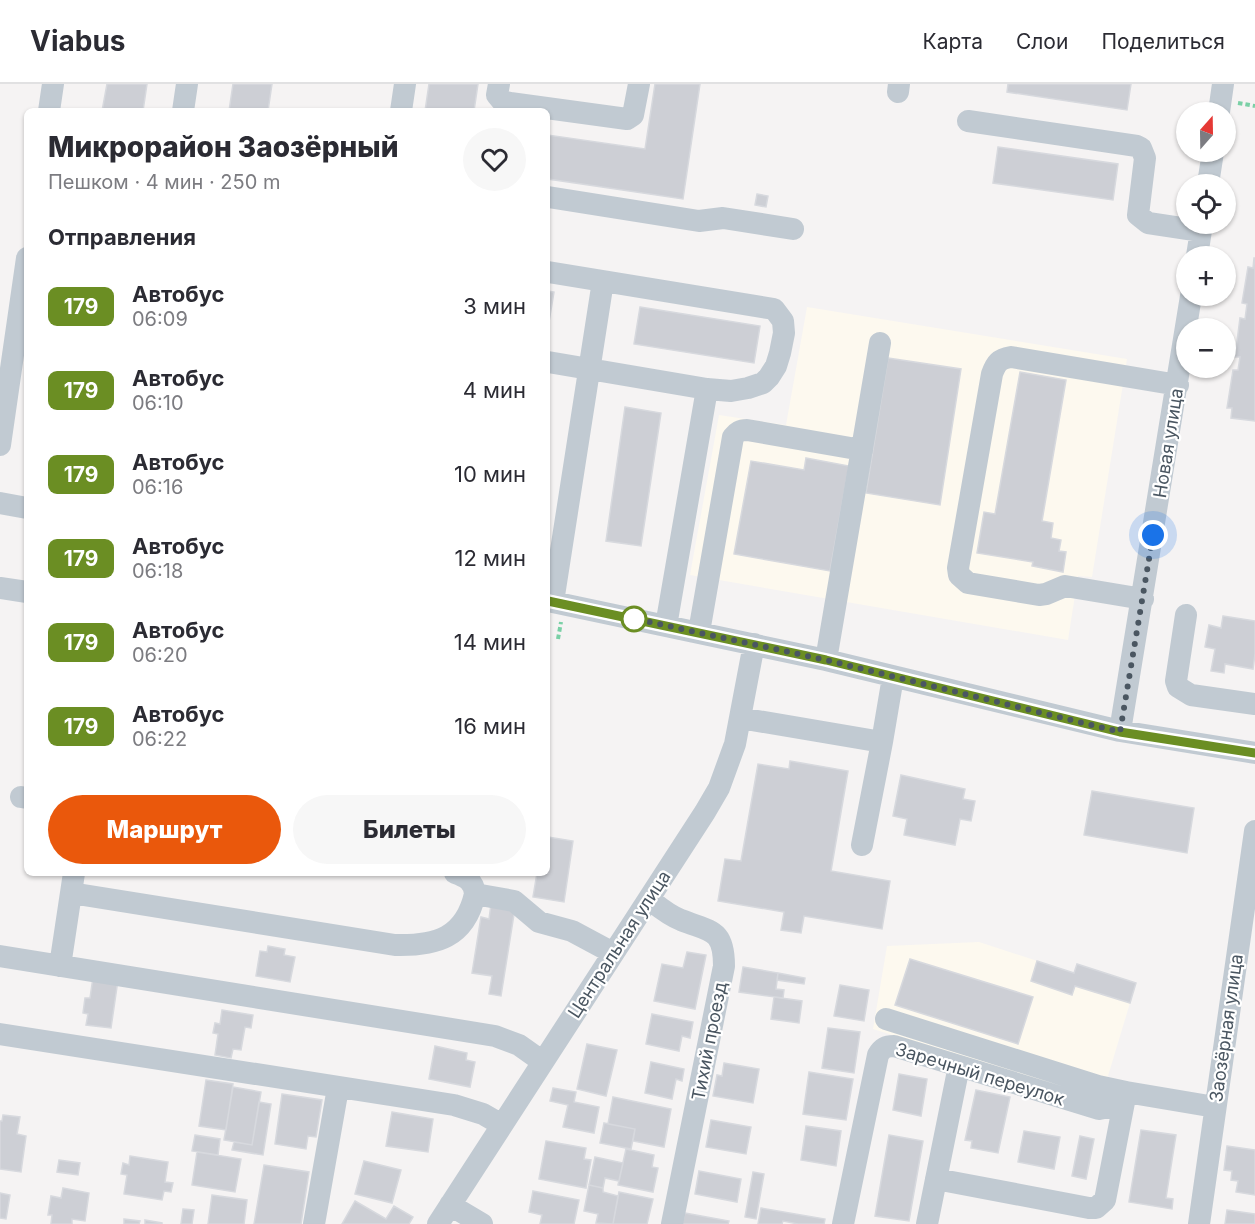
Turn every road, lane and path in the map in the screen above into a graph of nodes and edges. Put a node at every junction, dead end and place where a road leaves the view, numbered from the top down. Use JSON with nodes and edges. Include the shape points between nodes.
{"nodes":[{"id":1,"x":53,"y":84,"type":"edge"},
{"id":2,"x":187,"y":84,"type":"edge"},
{"id":3,"x":405,"y":84,"type":"edge"},
{"id":4,"x":499,"y":84,"type":"edge"},
{"id":5,"x":639,"y":84,"type":"edge"},
{"id":6,"x":1223,"y":84,"type":"edge"},
{"id":7,"x":1220,"y":102,"type":"edge"},
{"id":8,"x":49,"y":108,"type":"edge"},
{"id":9,"x":183,"y":108,"type":"edge"},
{"id":10,"x":401,"y":108,"type":"edge"},
{"id":11,"x":547,"y":108,"type":"edge"},
{"id":12,"x":550,"y":108,"type":"edge"},
{"id":13,"x":968,"y":122,"type":"dead end"},
{"id":14,"x":550,"y":198,"type":"edge"},
{"id":15,"x":1176,"y":225,"type":"edge"},
{"id":16,"x":793,"y":229,"type":"dead end"},
{"id":17,"x":550,"y":272,"type":"edge"},
{"id":18,"x":24,"y":279,"type":"edge"},
{"id":19,"x":603,"y":281,"type":"junction"},
{"id":20,"x":1190,"y":306,"type":"edge"},
{"id":21,"x":880,"y":343,"type":"dead end"},
{"id":22,"x":550,"y":362,"type":"edge"},
{"id":23,"x":589,"y":369,"type":"junction"},
{"id":24,"x":1178,"y":385,"type":"junction"},
{"id":25,"x":707,"y":389,"type":"junction"},
{"id":26,"x":0,"y":445,"type":"edge"},
{"id":27,"x":862,"y":450,"type":"junction"},
{"id":28,"x":0,"y":503,"type":"edge"},
{"id":29,"x":24,"y":507,"type":"edge"},
{"id":30,"x":0,"y":588,"type":"edge"},
{"id":31,"x":24,"y":592,"type":"edge"},
{"id":32,"x":1143,"y":599,"type":"junction"},
{"id":33,"x":550,"y":602,"type":"edge"},
{"id":34,"x":1186,"y":615,"type":"dead end"},
{"id":35,"x":666,"y":626,"type":"junction"},
{"id":36,"x":699,"y":632,"type":"junction"},
{"id":37,"x":754,"y":644,"type":"junction"},
{"id":38,"x":826,"y":660,"type":"junction"},
{"id":39,"x":893,"y":676,"type":"junction"},
{"id":40,"x":1255,"y":704,"type":"edge"},
{"id":41,"x":740,"y":718,"type":"junction"},
{"id":42,"x":1120,"y":732,"type":"junction"},
{"id":43,"x":882,"y":742,"type":"junction"},
{"id":44,"x":1255,"y":753,"type":"edge"},
{"id":45,"x":1255,"y":831,"type":"edge"},
{"id":46,"x":862,"y":845,"type":"dead end"},
{"id":47,"x":463,"y":876,"type":"edge"},
{"id":48,"x":73,"y":883,"type":"edge"},
{"id":49,"x":475,"y":894,"type":"junction"},
{"id":50,"x":649,"y":899,"type":"junction"},
{"id":51,"x":613,"y":953,"type":"junction"},
{"id":52,"x":0,"y":956,"type":"edge"},
{"id":53,"x":60,"y":966,"type":"junction"},
{"id":54,"x":886,"y":1019,"type":"dead end"},
{"id":55,"x":0,"y":1034,"type":"edge"},
{"id":56,"x":543,"y":1062,"type":"junction"},
{"id":57,"x":958,"y":1066,"type":"junction"},
{"id":58,"x":338,"y":1088,"type":"junction"},
{"id":59,"x":1126,"y":1092,"type":"junction"},
{"id":60,"x":1215,"y":1107,"type":"junction"},
{"id":61,"x":502,"y":1125,"type":"junction"},
{"id":62,"x":936,"y":1179,"type":"junction"},
{"id":63,"x":444,"y":1215,"type":"edge"},
{"id":64,"x":314,"y":1224,"type":"edge"},
{"id":65,"x":482,"y":1224,"type":"edge"},
{"id":66,"x":672,"y":1224,"type":"edge"},
{"id":67,"x":843,"y":1224,"type":"edge"},
{"id":68,"x":927,"y":1224,"type":"edge"},
{"id":69,"x":1199,"y":1224,"type":"edge"}],
"edges":[{"from":1,"to":8,"type":"street"},
{"from":2,"to":9,"type":"street"},
{"from":3,"to":10,"type":"street"},
{"from":4,"to":11,"type":"street","via":[[497,95],[502,100]]},
{"from":5,"to":12,"type":"street","via":[[633,115],[627,119]]},
{"from":6,"to":7,"type":"street"},
{"from":13,"to":15,"type":"street","via":[[1142,148],[1145,158],[1138,215],[1148,223]]},
{"from":14,"to":16,"type":"street","via":[[699,221],[723,218]]},
{"from":17,"to":19,"type":"street"},
{"from":18,"to":26,"type":"street"},
{"from":19,"to":23,"type":"street"},
{"from":19,"to":25,"type":"street","via":[[774,309],[783,321],[784,333],[776,366],[769,377],[748,388]]},
{"from":20,"to":24,"type":"street","name":"Новая улица"},
{"from":21,"to":27,"type":"street"},
{"from":22,"to":23,"type":"street"},
{"from":23,"to":25,"type":"street"},
{"from":23,"to":33,"type":"street"},
{"from":24,"to":32,"type":"street","name":"Новая улица"},
{"from":24,"to":32,"type":"street","via":[[1011,357],[1002,359],[992,374],[958,568],[959,575],[968,583],[1039,595],[1065,586]]},
{"from":25,"to":35,"type":"street"},
{"from":27,"to":36,"type":"street","via":[[747,430],[736,433]]},
{"from":27,"to":38,"type":"street"},
{"from":28,"to":29,"type":"street"},
{"from":30,"to":31,"type":"street"},
{"from":32,"to":42,"type":"street","name":"Новая улица"},
{"from":33,"to":35,"type":"street"},
{"from":34,"to":40,"type":"street","via":[[1178,687],[1191,695]]},
{"from":35,"to":36,"type":"street"},
{"from":36,"to":37,"type":"street"},
{"from":37,"to":38,"type":"street"},
{"from":37,"to":41,"type":"street","name":"Центральная улица"},
{"from":38,"to":39,"type":"street"},
{"from":39,"to":42,"type":"street"},
{"from":39,"to":43,"type":"street"},
{"from":41,"to":43,"type":"street"},
{"from":41,"to":50,"type":"street","name":"Центральная улица","via":[[735,744],[718,788]]},
{"from":42,"to":44,"type":"street"},
{"from":43,"to":46,"type":"street"},
{"from":45,"to":60,"type":"street","name":"Заозёрная улица"},
{"from":47,"to":49,"type":"street","via":[[473,883]]},
{"from":48,"to":49,"type":"street","via":[[395,945],[441,939],[471,911]]},
{"from":48,"to":53,"type":"street"},
{"from":49,"to":51,"type":"street","via":[[514,901],[539,922],[572,931]]},
{"from":50,"to":51,"type":"street","name":"Центральная улица"},
{"from":50,"to":66,"type":"street","name":"Тихий проезд","via":[[668,914],[717,935],[724,956]]},
{"from":51,"to":56,"type":"street","name":"Центральная улица"},
{"from":52,"to":53,"type":"street"},
{"from":53,"to":56,"type":"street","via":[[495,1036],[519,1045]]},
{"from":54,"to":59,"type":"street"},
{"from":55,"to":58,"type":"street"},
{"from":56,"to":61,"type":"street","name":"Центральная улица"},
{"from":57,"to":59,"type":"street","name":"Заречный переулок","via":[[1099,1109],[1109,1107]]},
{"from":57,"to":62,"type":"street"},
{"from":57,"to":67,"type":"street","name":"Заречный переулок","via":[[894,1046],[881,1050]]},
{"from":58,"to":61,"type":"street","via":[[461,1107]]},
{"from":58,"to":64,"type":"street"},
{"from":59,"to":60,"type":"street"},
{"from":59,"to":62,"type":"street","via":[[1105,1200],[1096,1208]]},
{"from":60,"to":69,"type":"street","name":"Заозёрная улица"},
{"from":61,"to":63,"type":"street","name":"Центральная улица"},
{"from":62,"to":68,"type":"street"},
{"from":63,"to":65,"type":"street"}]}
